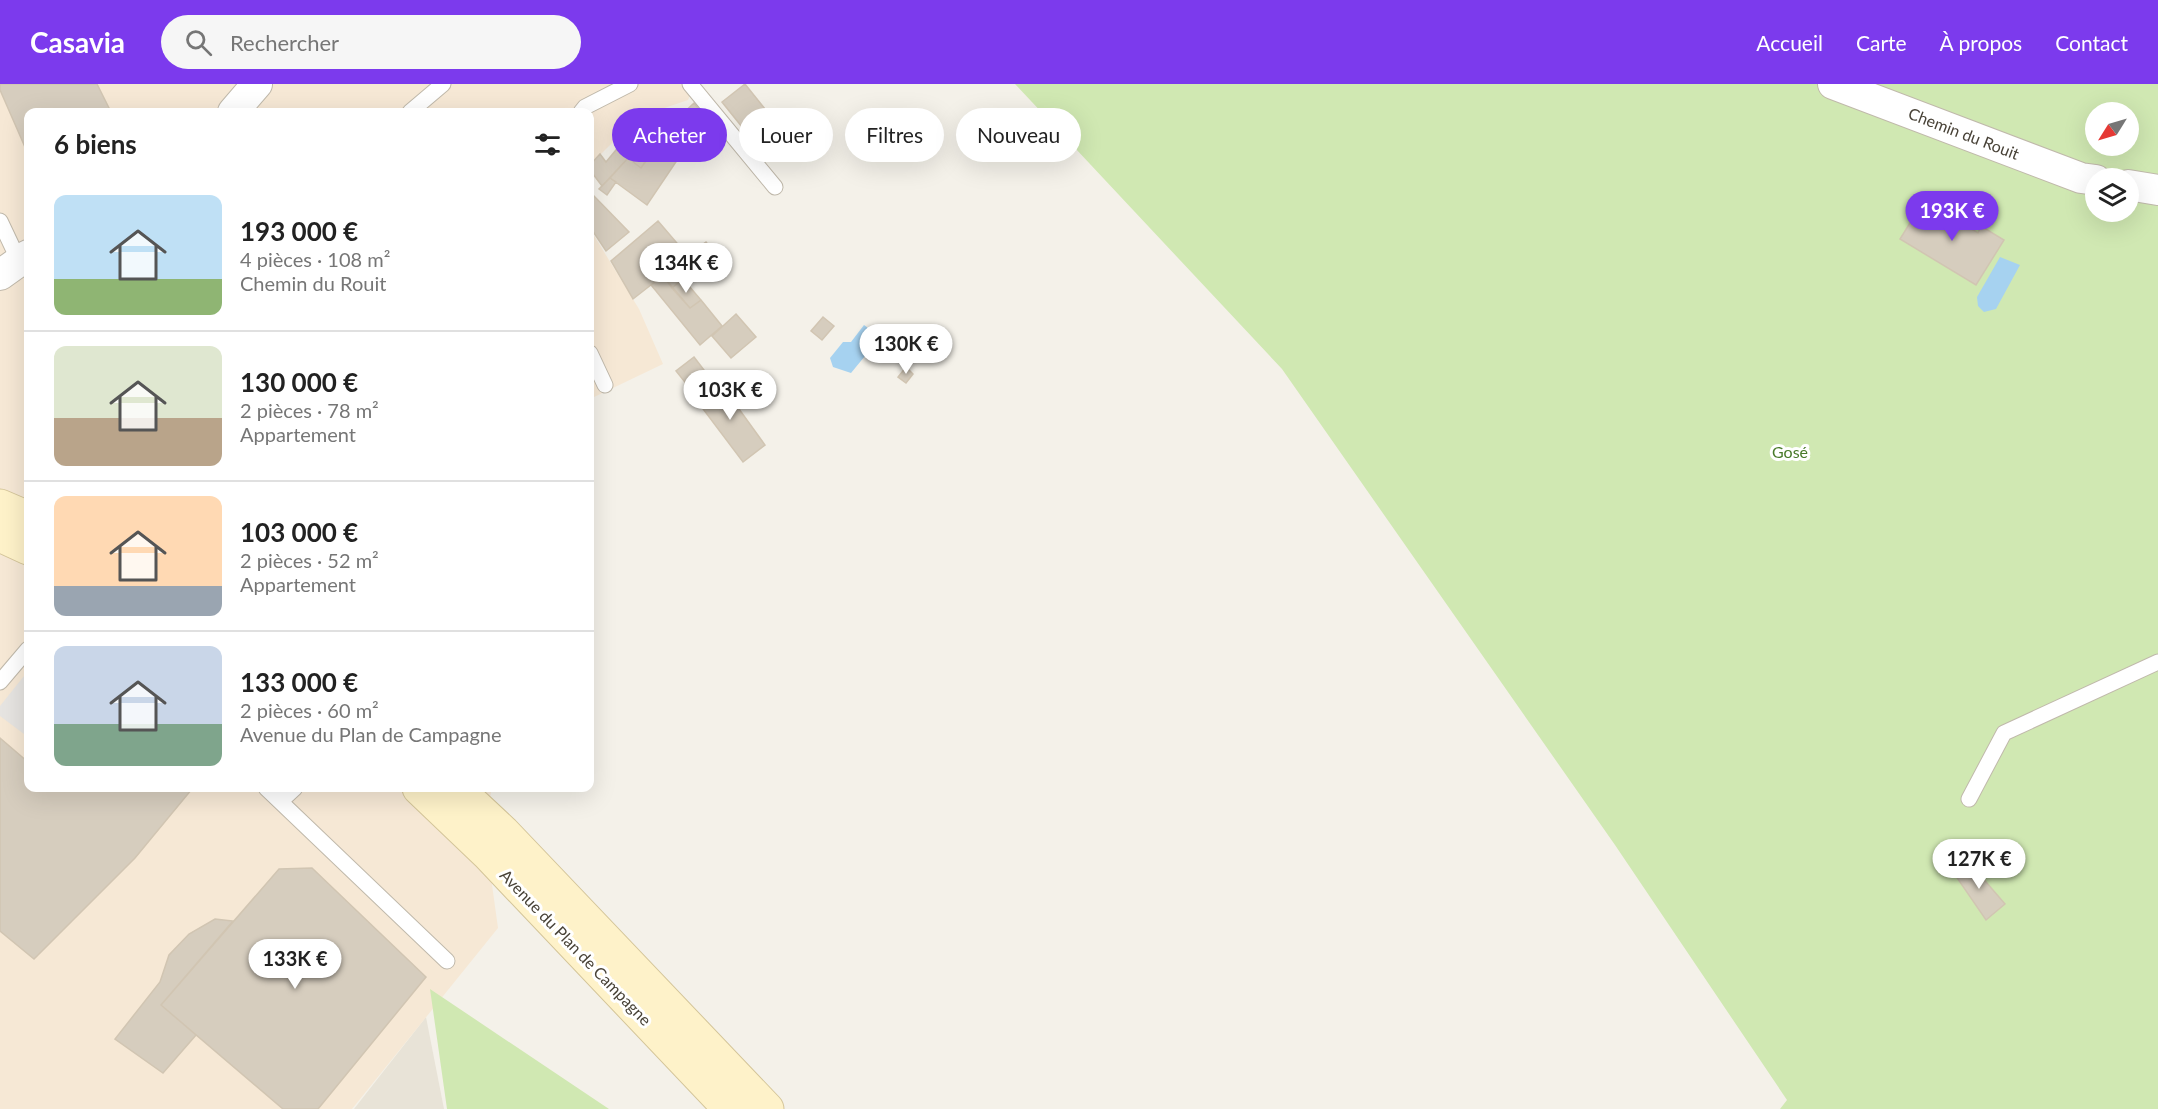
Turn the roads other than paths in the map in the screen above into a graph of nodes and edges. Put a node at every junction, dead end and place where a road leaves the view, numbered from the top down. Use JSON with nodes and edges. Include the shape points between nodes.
{"nodes":[{"id":1,"x":257,"y":84,"type":"edge"},
{"id":2,"x":443,"y":84,"type":"edge"},
{"id":3,"x":630,"y":84,"type":"edge"},
{"id":4,"x":1833,"y":84,"type":"edge"},
{"id":5,"x":698,"y":87,"type":"edge"},
{"id":6,"x":236,"y":108,"type":"edge"},
{"id":7,"x":415,"y":108,"type":"edge"},
{"id":8,"x":584,"y":108,"type":"edge"},
{"id":9,"x":2085,"y":179,"type":"edge"},
{"id":10,"x":2139,"y":187,"type":"edge"},
{"id":11,"x":775,"y":188,"type":"dead end"},
{"id":12,"x":2158,"y":190,"type":"edge"},
{"id":13,"x":0,"y":222,"type":"edge"},
{"id":14,"x":16,"y":264,"type":"edge"},
{"id":15,"x":594,"y":362,"type":"edge"},
{"id":16,"x":604,"y":385,"type":"dead end"},
{"id":17,"x":0,"y":506,"type":"edge"},
{"id":18,"x":24,"y":516,"type":"edge"},
{"id":19,"x":0,"y":536,"type":"edge"},
{"id":20,"x":24,"y":546,"type":"edge"},
{"id":21,"x":24,"y":654,"type":"edge"},
{"id":22,"x":2158,"y":662,"type":"edge"},
{"id":23,"x":0,"y":682,"type":"edge"},
{"id":24,"x":271,"y":792,"type":"edge"},
{"id":25,"x":291,"y":792,"type":"edge"},
{"id":26,"x":423,"y":792,"type":"edge"},
{"id":27,"x":460,"y":792,"type":"edge"},
{"id":28,"x":1968,"y":799,"type":"dead end"},
{"id":29,"x":281,"y":801,"type":"junction"},
{"id":30,"x":447,"y":961,"type":"dead end"},
{"id":31,"x":730,"y":1109,"type":"edge"},
{"id":32,"x":767,"y":1109,"type":"edge"}],
"edges":[{"from":1,"to":6,"type":"street"},
{"from":2,"to":7,"type":"lane"},
{"from":3,"to":8,"type":"lane"},
{"from":4,"to":9,"type":"street","name":"Chemin du Rouit"},
{"from":5,"to":11,"type":"lane"},
{"from":10,"to":12,"type":"street"},
{"from":13,"to":14,"type":"lane"},
{"from":15,"to":16,"type":"lane"},
{"from":17,"to":18,"type":"main road"},
{"from":19,"to":20,"type":"main road"},
{"from":21,"to":23,"type":"lane"},
{"from":22,"to":28,"type":"lane","via":[[2004,733]]},
{"from":24,"to":29,"type":"lane"},
{"from":25,"to":29,"type":"lane"},
{"from":26,"to":31,"type":"main road","name":"Avenue du Plan de Campagne","via":[[487,853]]},
{"from":27,"to":32,"type":"main road","name":"Avenue du Plan de Campagne"},
{"from":29,"to":30,"type":"lane"}]}
